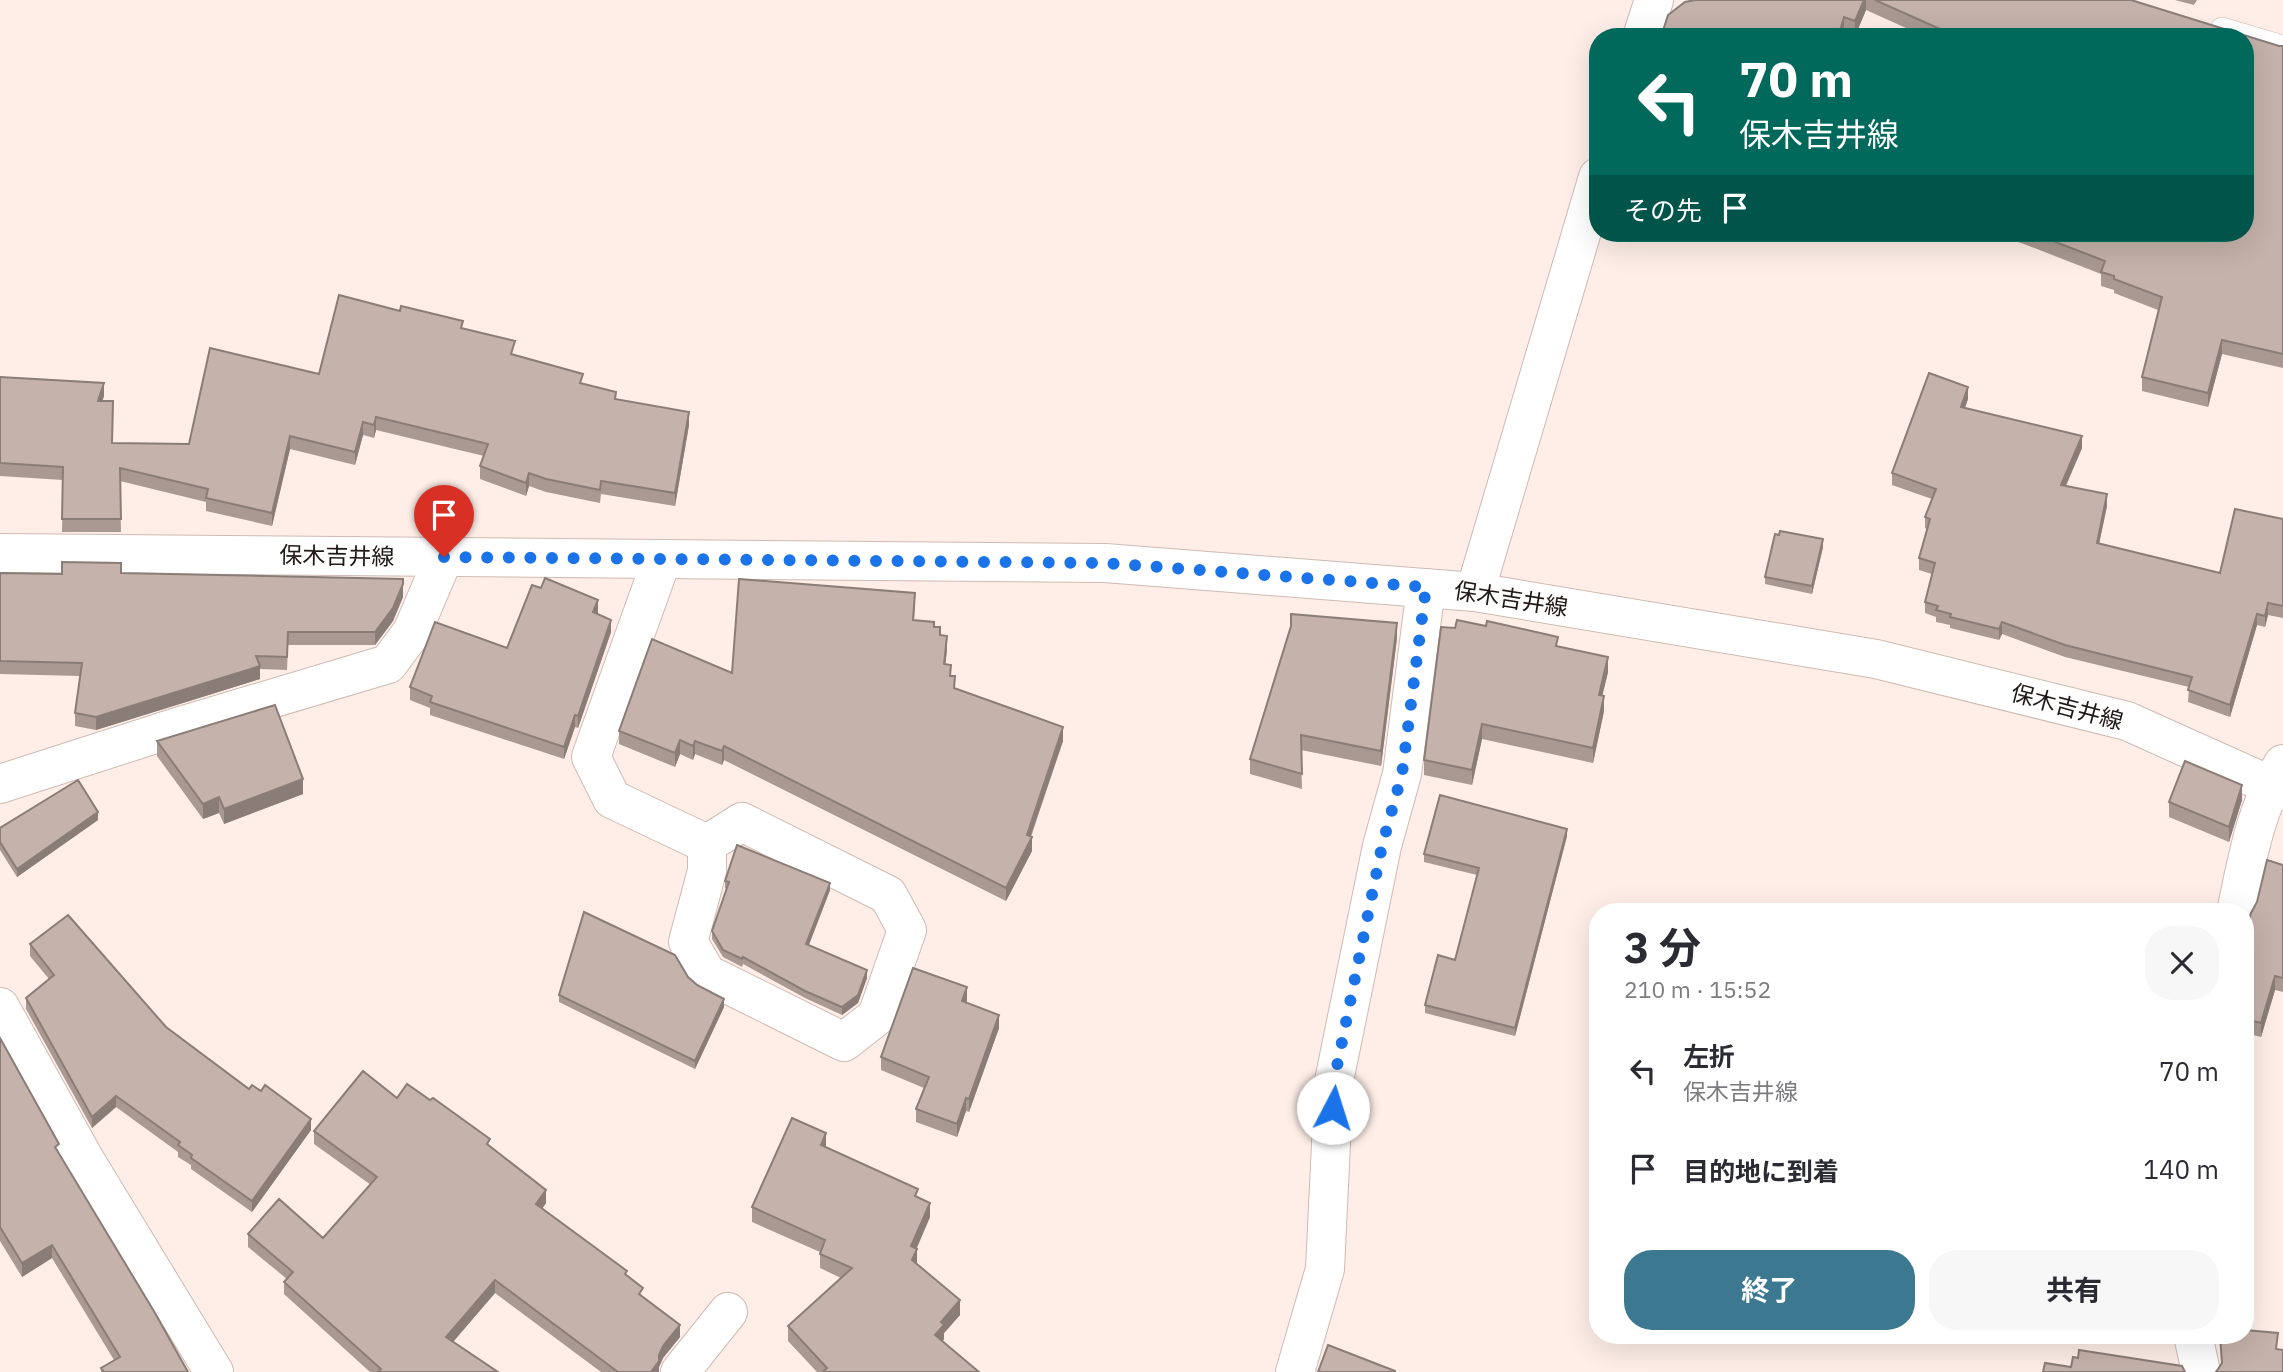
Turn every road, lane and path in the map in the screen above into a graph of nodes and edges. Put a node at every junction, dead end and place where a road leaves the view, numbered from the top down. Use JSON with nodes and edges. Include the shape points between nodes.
{"nodes":[{"id":1,"x":1654,"y":0,"type":"edge"},
{"id":2,"x":2205,"y":24,"type":"edge"},
{"id":3,"x":1645,"y":28,"type":"edge"},
{"id":4,"x":2219,"y":28,"type":"edge"},
{"id":5,"x":2254,"y":38,"type":"edge"},
{"id":6,"x":2283,"y":47,"type":"edge"},
{"id":7,"x":1589,"y":207,"type":"edge"},
{"id":8,"x":0,"y":553,"type":"edge"},
{"id":9,"x":444,"y":557,"type":"junction"},
{"id":10,"x":662,"y":559,"type":"junction"},
{"id":11,"x":1426,"y":587,"type":"junction"},
{"id":12,"x":1475,"y":592,"type":"junction"},
{"id":13,"x":2279,"y":780,"type":"edge"},
{"id":14,"x":0,"y":783,"type":"edge"},
{"id":15,"x":707,"y":844,"type":"junction"},
{"id":16,"x":2237,"y":903,"type":"edge"},
{"id":17,"x":0,"y":1007,"type":"edge"},
{"id":18,"x":728,"y":1312,"type":"dead end"},
{"id":19,"x":2195,"y":1344,"type":"edge"},
{"id":20,"x":214,"y":1372,"type":"edge"},
{"id":21,"x":680,"y":1372,"type":"edge"},
{"id":22,"x":1295,"y":1372,"type":"edge"},
{"id":23,"x":2201,"y":1372,"type":"edge"}],
"edges":[{"from":1,"to":3,"type":"street"},
{"from":2,"to":4,"type":"lane"},
{"from":5,"to":6,"type":"lane"},
{"from":7,"to":12,"type":"street"},
{"from":8,"to":9,"type":"street","name":"保木吉井線"},
{"from":9,"to":10,"type":"street","name":"保木吉井線"},
{"from":9,"to":14,"type":"street","via":[[412,632],[388,664]]},
{"from":10,"to":11,"type":"street","name":"保木吉井線","via":[[1105,563]]},
{"from":10,"to":15,"type":"street","via":[[591,757],[612,799]]},
{"from":11,"to":12,"type":"street","name":"保木吉井線"},
{"from":11,"to":22,"type":"street","via":[[1402,774],[1382,846],[1334,1081],[1325,1269]]},
{"from":12,"to":13,"type":"street","name":"保木吉井線","via":[[1876,659],[2126,721]]},
{"from":13,"to":16,"type":"street","via":[[2257,820]]},
{"from":15,"to":15,"type":"street","via":[[742,822],[888,895],[907,930],[877,1016],[844,1042],[708,974],[688,942],[707,872]]},
{"from":17,"to":20,"type":"street","via":[[85,1160]]},
{"from":18,"to":21,"type":"street"},
{"from":19,"to":23,"type":"street"}]}
